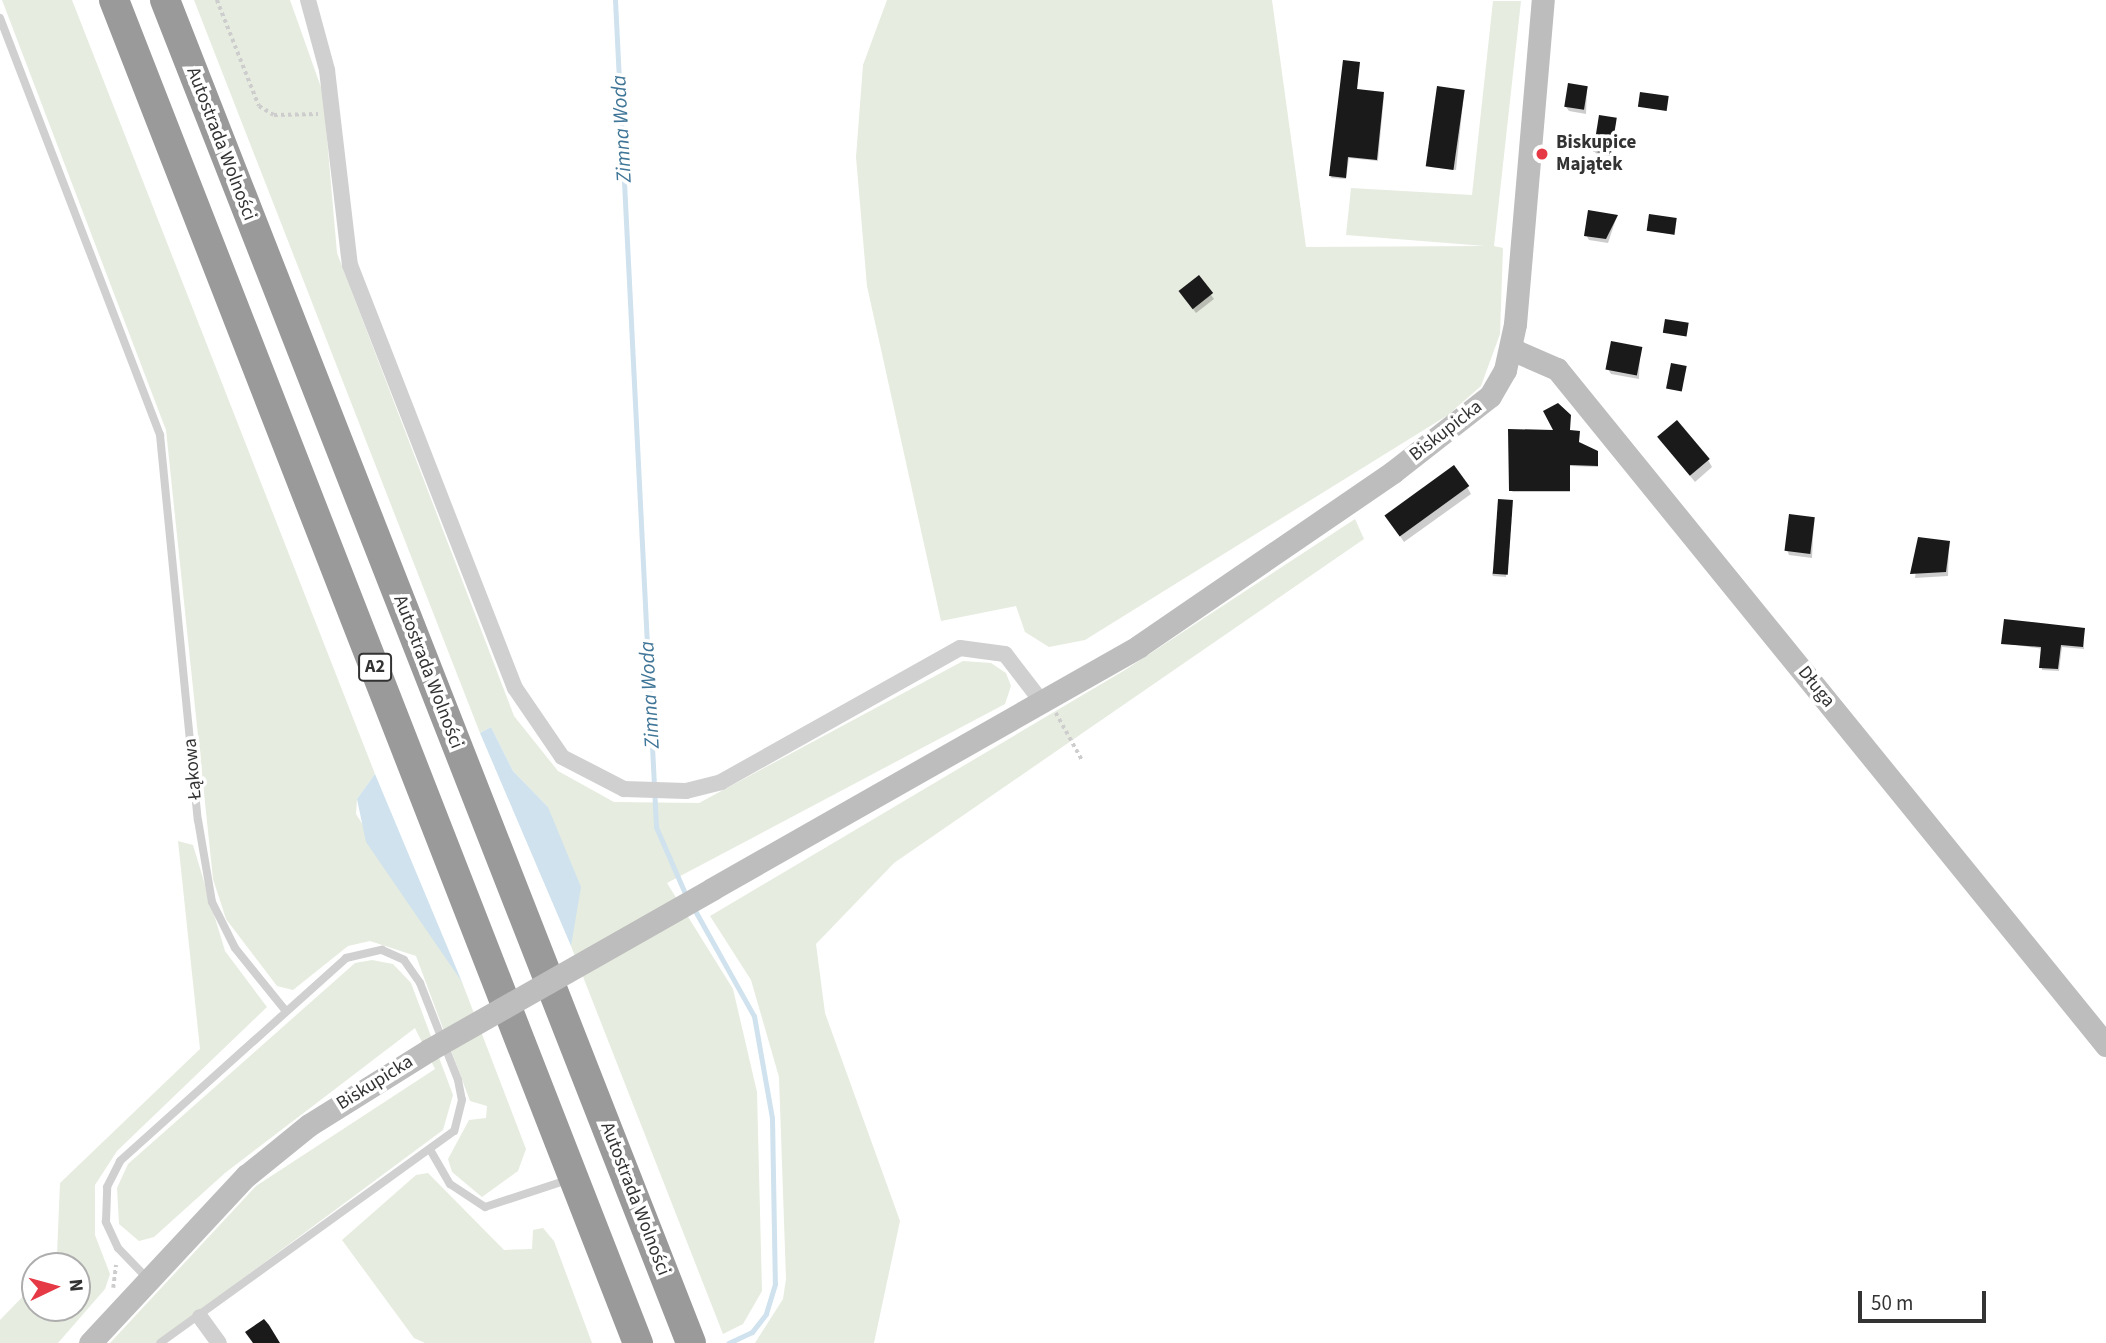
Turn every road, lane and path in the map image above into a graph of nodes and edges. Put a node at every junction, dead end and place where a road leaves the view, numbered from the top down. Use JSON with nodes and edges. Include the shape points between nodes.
{"nodes":[{"id":1,"x":114,"y":0,"type":"edge"},
{"id":2,"x":165,"y":0,"type":"edge"},
{"id":3,"x":217,"y":0,"type":"edge"},
{"id":4,"x":308,"y":0,"type":"edge"},
{"id":5,"x":1543,"y":0,"type":"edge"},
{"id":6,"x":0,"y":18,"type":"edge"},
{"id":7,"x":331,"y":113,"type":"junction"},
{"id":8,"x":1511,"y":349,"type":"junction"},
{"id":9,"x":1045,"y":701,"type":"junction"},
{"id":10,"x":1083,"y":760,"type":"dead end"},
{"id":11,"x":285,"y":1010,"type":"junction"},
{"id":12,"x":2106,"y":1045,"type":"edge"},
{"id":13,"x":432,"y":1153,"type":"junction"},
{"id":14,"x":573,"y":1177,"type":"junction"},
{"id":15,"x":116,"y":1265,"type":"dead end"},
{"id":16,"x":146,"y":1277,"type":"junction"},
{"id":17,"x":106,"y":1300,"type":"dead end"},
{"id":18,"x":200,"y":1317,"type":"junction"},
{"id":19,"x":636,"y":1339,"type":"edge"},
{"id":20,"x":90,"y":1343,"type":"edge"},
{"id":21,"x":160,"y":1343,"type":"edge"},
{"id":22,"x":219,"y":1343,"type":"edge"},
{"id":23,"x":691,"y":1343,"type":"edge"}],
"edges":[{"from":1,"to":14,"type":"highway","number":"A2"},
{"from":2,"to":23,"type":"highway","name":"Autostrada Wolności","number":"A2"},
{"from":3,"to":7,"type":"path","via":[[259,106],[283,116]]},
{"from":4,"to":7,"type":"street"},
{"from":5,"to":8,"type":"main road","name":"Biskupicka"},
{"from":6,"to":11,"type":"lane","name":"Łąkowa","via":[[150,403],[169,504],[207,884],[235,948]]},
{"from":7,"to":9,"type":"street","via":[[350,265],[515,688],[562,757],[624,789],[686,791],[752,767],[960,648],[996,651],[1013,660]]},
{"from":8,"to":9,"type":"main road","name":"Biskupicka","via":[[1490,396],[1393,472],[1219,594]]},
{"from":8,"to":12,"type":"main road","name":"Długa","via":[[1556,369]]},
{"from":9,"to":10,"type":"path"},
{"from":9,"to":16,"type":"main road","name":"Biskupicka","bridge":true,"via":[[429,1050],[309,1125],[246,1176]]},
{"from":11,"to":13,"type":"lane","via":[[346,958],[382,950],[404,960],[420,983],[462,1100],[454,1131]]},
{"from":11,"to":16,"type":"lane","via":[[113,1173],[106,1222],[118,1248]]},
{"from":13,"to":14,"type":"lane","via":[[450,1184],[485,1207]]},
{"from":13,"to":18,"type":"lane"},
{"from":14,"to":19,"type":"highway","number":"A2"},
{"from":15,"to":17,"type":"path"},
{"from":16,"to":20,"type":"main road","name":"Biskupicka"},
{"from":18,"to":21,"type":"lane"},
{"from":18,"to":22,"type":"street"}]}
